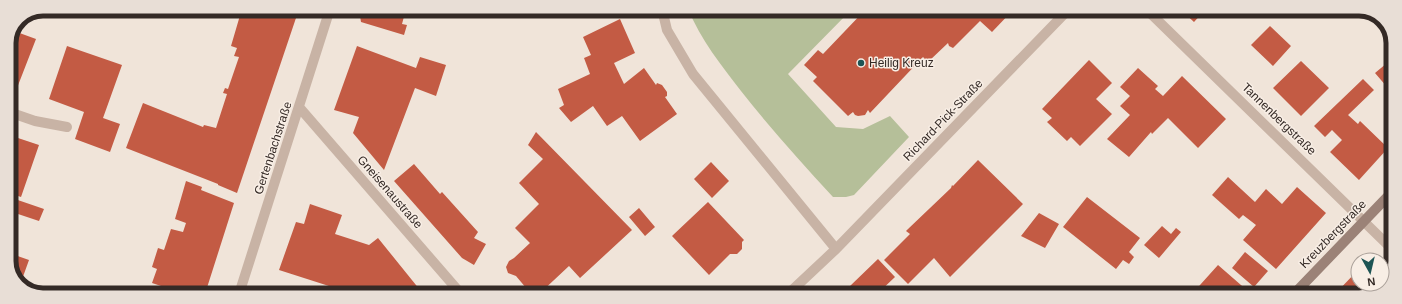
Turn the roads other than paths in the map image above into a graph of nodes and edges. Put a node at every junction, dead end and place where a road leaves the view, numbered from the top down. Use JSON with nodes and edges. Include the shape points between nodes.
{"nodes":[{"id":1,"x":328,"y":16,"type":"edge"},
{"id":2,"x":664,"y":16,"type":"edge"},
{"id":3,"x":1063,"y":16,"type":"edge"},
{"id":4,"x":1153,"y":16,"type":"edge"},
{"id":5,"x":299,"y":107,"type":"junction"},
{"id":6,"x":16,"y":114,"type":"edge"},
{"id":7,"x":67,"y":127,"type":"dead end"},
{"id":8,"x":1386,"y":197,"type":"edge"},
{"id":9,"x":1364,"y":220,"type":"junction"},
{"id":10,"x":1386,"y":243,"type":"edge"},
{"id":11,"x":836,"y":249,"type":"junction"},
{"id":12,"x":241,"y":288,"type":"edge"},
{"id":13,"x":456,"y":288,"type":"edge"},
{"id":14,"x":794,"y":288,"type":"edge"},
{"id":15,"x":1300,"y":288,"type":"edge"}],
"edges":[{"from":1,"to":5,"type":"street","name":"Gertenbachstraße"},
{"from":2,"to":11,"type":"street","via":[[667,30],[693,74]]},
{"from":3,"to":11,"type":"street","name":"Richard-Pick-Straße"},
{"from":4,"to":9,"type":"street","name":"Tannenbergstraße"},
{"from":5,"to":12,"type":"street","name":"Gertenbachstraße"},
{"from":5,"to":13,"type":"street","name":"Gneisenaustraße"},
{"from":6,"to":7,"type":"street"},
{"from":8,"to":9,"type":"main road","name":"Kreuzbergstraße"},
{"from":9,"to":10,"type":"street","name":"Tannenbergstraße"},
{"from":9,"to":15,"type":"main road","name":"Kreuzbergstraße"},
{"from":11,"to":14,"type":"street","name":"Richard-Pick-Straße"}]}
